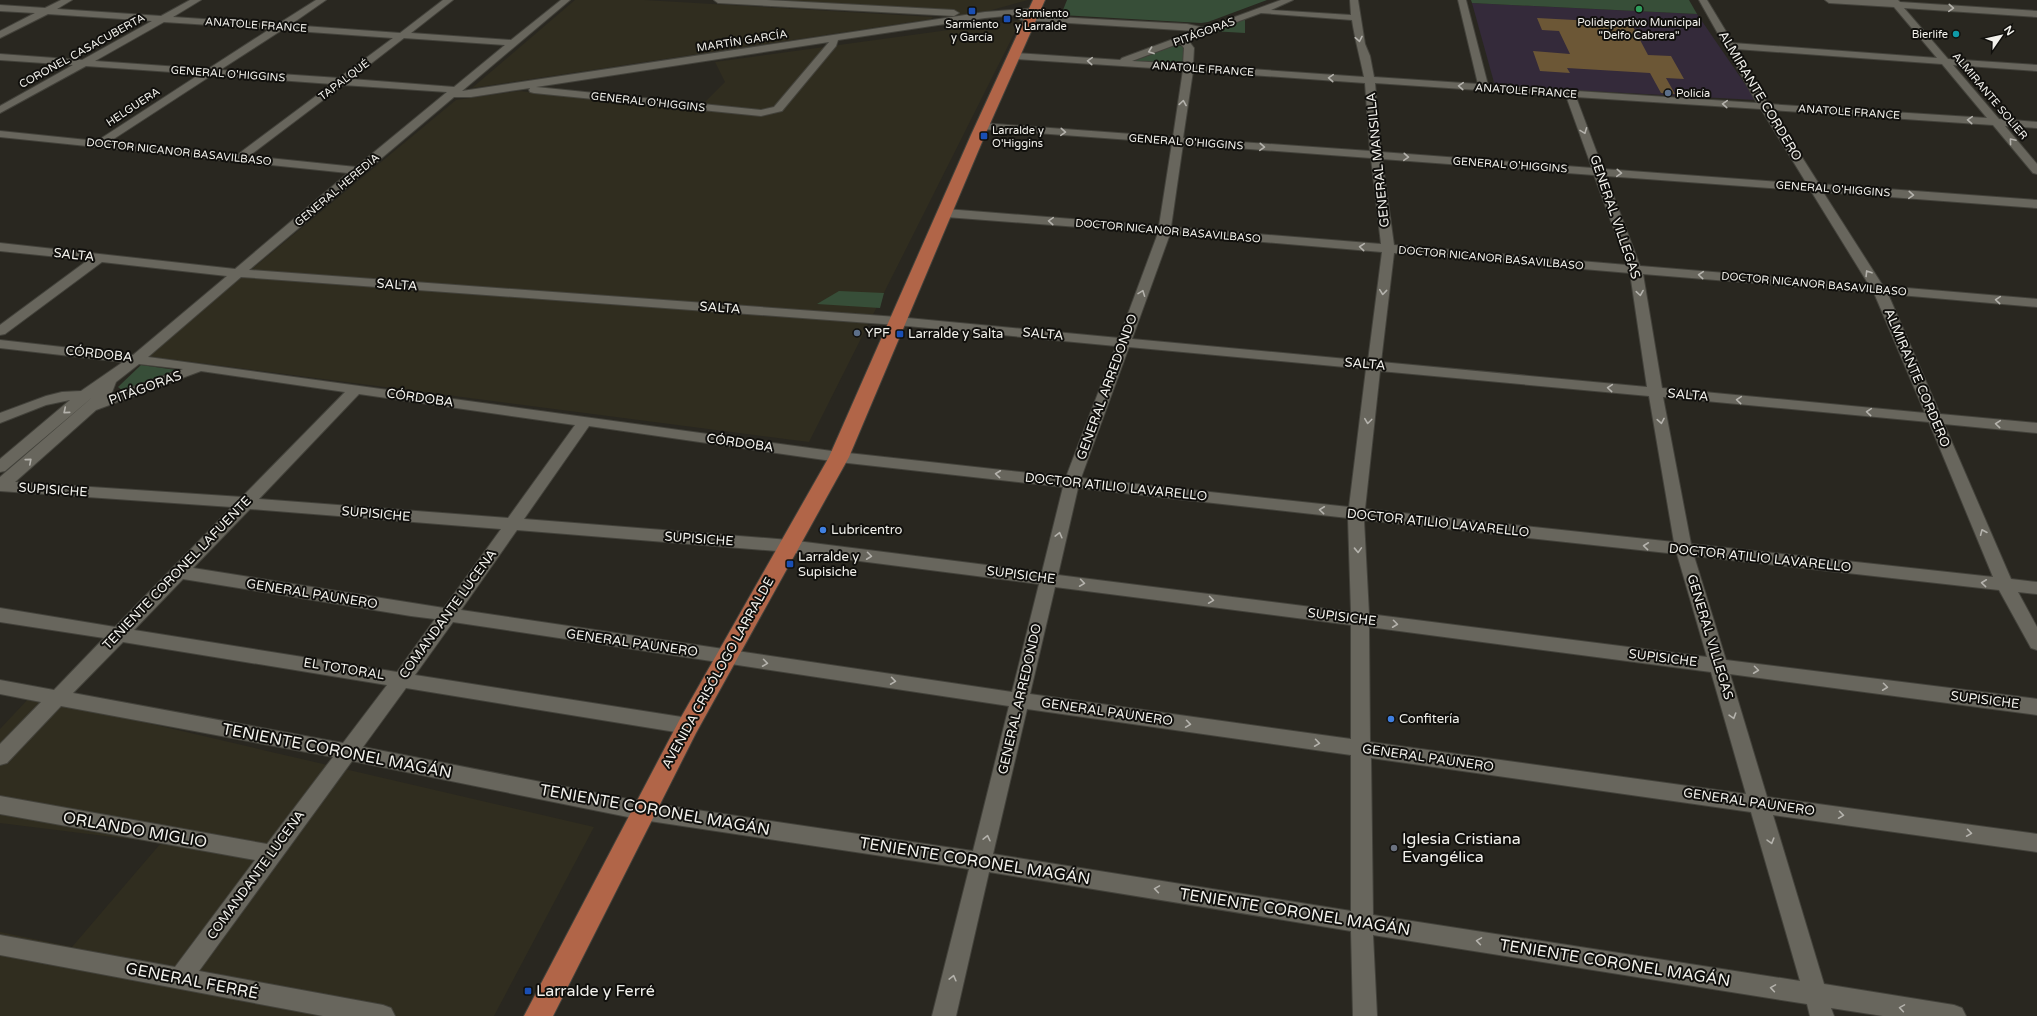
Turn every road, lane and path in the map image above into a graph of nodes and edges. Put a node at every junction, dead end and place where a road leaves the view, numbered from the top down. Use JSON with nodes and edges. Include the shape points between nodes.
{"nodes":[{"id":1,"x":68,"y":0,"type":"edge"},
{"id":2,"x":197,"y":0,"type":"edge"},
{"id":3,"x":322,"y":0,"type":"edge"},
{"id":4,"x":449,"y":0,"type":"edge"},
{"id":5,"x":566,"y":0,"type":"edge"},
{"id":6,"x":719,"y":0,"type":"edge"},
{"id":7,"x":879,"y":0,"type":"edge"},
{"id":8,"x":1289,"y":0,"type":"edge"},
{"id":9,"x":1354,"y":0,"type":"edge"},
{"id":10,"x":1462,"y":0,"type":"edge"},
{"id":11,"x":1703,"y":0,"type":"edge"},
{"id":12,"x":1829,"y":0,"type":"edge"},
{"id":13,"x":1895,"y":2,"type":"edge"},
{"id":14,"x":0,"y":8,"type":"edge"},
{"id":15,"x":873,"y":9,"type":"junction"},
{"id":16,"x":1262,"y":10,"type":"junction"},
{"id":17,"x":45,"y":12,"type":"junction"},
{"id":18,"x":1036,"y":12,"type":"edge"},
{"id":19,"x":2037,"y":14,"type":"edge"},
{"id":20,"x":985,"y":15,"type":"junction"},
{"id":21,"x":1357,"y":18,"type":"junction"},
{"id":22,"x":164,"y":19,"type":"junction"},
{"id":23,"x":280,"y":27,"type":"junction"},
{"id":24,"x":1207,"y":31,"type":"junction"},
{"id":25,"x":0,"y":35,"type":"edge"},
{"id":26,"x":403,"y":35,"type":"junction"},
{"id":27,"x":834,"y":39,"type":"junction"},
{"id":28,"x":1183,"y":40,"type":"junction"},
{"id":29,"x":512,"y":43,"type":"junction"},
{"id":30,"x":1729,"y":46,"type":"junction"},
{"id":31,"x":1015,"y":56,"type":"junction"},
{"id":32,"x":0,"y":57,"type":"edge"},
{"id":33,"x":1946,"y":62,"type":"junction"},
{"id":34,"x":84,"y":63,"type":"junction"},
{"id":35,"x":1118,"y":63,"type":"junction"},
{"id":36,"x":1188,"y":68,"type":"junction"},
{"id":37,"x":2037,"y":68,"type":"edge"},
{"id":38,"x":210,"y":73,"type":"junction"},
{"id":39,"x":1370,"y":81,"type":"junction"},
{"id":40,"x":342,"y":82,"type":"junction"},
{"id":41,"x":525,"y":86,"type":"junction"},
{"id":42,"x":1484,"y":88,"type":"junction"},
{"id":43,"x":455,"y":92,"type":"junction"},
{"id":44,"x":1570,"y":94,"type":"junction"},
{"id":45,"x":1764,"y":106,"type":"junction"},
{"id":46,"x":0,"y":110,"type":"edge"},
{"id":47,"x":1996,"y":122,"type":"junction"},
{"id":48,"x":2037,"y":125,"type":"edge"},
{"id":49,"x":982,"y":126,"type":"junction"},
{"id":50,"x":0,"y":134,"type":"edge"},
{"id":51,"x":1177,"y":141,"type":"junction"},
{"id":52,"x":99,"y":144,"type":"junction"},
{"id":53,"x":1376,"y":155,"type":"junction"},
{"id":54,"x":239,"y":159,"type":"junction"},
{"id":55,"x":358,"y":171,"type":"junction"},
{"id":56,"x":2037,"y":171,"type":"edge"},
{"id":57,"x":1600,"y":172,"type":"junction"},
{"id":58,"x":1816,"y":188,"type":"junction"},
{"id":59,"x":2037,"y":204,"type":"edge"},
{"id":60,"x":946,"y":214,"type":"junction"},
{"id":61,"x":1164,"y":230,"type":"junction"},
{"id":62,"x":0,"y":247,"type":"edge"},
{"id":63,"x":1388,"y":250,"type":"junction"},
{"id":64,"x":99,"y":258,"type":"junction"},
{"id":65,"x":1635,"y":270,"type":"junction"},
{"id":66,"x":238,"y":273,"type":"junction"},
{"id":67,"x":1879,"y":290,"type":"junction"},
{"id":68,"x":2037,"y":303,"type":"edge"},
{"id":69,"x":897,"y":321,"type":"junction"},
{"id":70,"x":0,"y":331,"type":"edge"},
{"id":71,"x":1123,"y":342,"type":"junction"},
{"id":72,"x":0,"y":344,"type":"edge"},
{"id":73,"x":137,"y":359,"type":"junction"},
{"id":74,"x":1375,"y":365,"type":"junction"},
{"id":75,"x":198,"y":367,"type":"junction"},
{"id":76,"x":356,"y":389,"type":"junction"},
{"id":77,"x":1656,"y":392,"type":"junction"},
{"id":78,"x":87,"y":402,"type":"junction"},
{"id":79,"x":0,"y":418,"type":"edge"},
{"id":80,"x":1933,"y":418,"type":"junction"},
{"id":81,"x":585,"y":421,"type":"junction"},
{"id":82,"x":2037,"y":428,"type":"edge"},
{"id":83,"x":839,"y":457,"type":"junction"},
{"id":84,"x":0,"y":467,"type":"edge"},
{"id":85,"x":1072,"y":482,"type":"junction"},
{"id":86,"x":0,"y":486,"type":"edge"},
{"id":87,"x":246,"y":503,"type":"junction"},
{"id":88,"x":1356,"y":514,"type":"junction"},
{"id":89,"x":512,"y":525,"type":"junction"},
{"id":90,"x":789,"y":546,"type":"junction"},
{"id":91,"x":1684,"y":550,"type":"junction"},
{"id":92,"x":179,"y":572,"type":"junction"},
{"id":93,"x":1048,"y":579,"type":"junction"},
{"id":94,"x":2005,"y":585,"type":"junction"},
{"id":95,"x":2037,"y":588,"type":"edge"},
{"id":96,"x":0,"y":616,"type":"edge"},
{"id":97,"x":446,"y":616,"type":"junction"},
{"id":98,"x":1360,"y":620,"type":"junction"},
{"id":99,"x":118,"y":634,"type":"junction"},
{"id":100,"x":2037,"y":642,"type":"edge"},
{"id":101,"x":726,"y":657,"type":"junction"},
{"id":102,"x":1718,"y":665,"type":"junction"},
{"id":103,"x":401,"y":678,"type":"junction"},
{"id":104,"x":0,"y":687,"type":"edge"},
{"id":105,"x":56,"y":698,"type":"junction"},
{"id":106,"x":1020,"y":699,"type":"junction"},
{"id":107,"x":2037,"y":707,"type":"edge"},
{"id":108,"x":688,"y":726,"type":"junction"},
{"id":109,"x":1362,"y":749,"type":"junction"},
{"id":110,"x":348,"y":752,"type":"junction"},
{"id":111,"x":0,"y":757,"type":"edge"},
{"id":112,"x":1760,"y":804,"type":"junction"},
{"id":113,"x":0,"y":805,"type":"edge"},
{"id":114,"x":643,"y":811,"type":"junction"},
{"id":115,"x":2037,"y":843,"type":"edge"},
{"id":116,"x":270,"y":854,"type":"junction"},
{"id":117,"x":981,"y":861,"type":"junction"},
{"id":118,"x":1362,"y":923,"type":"junction"},
{"id":119,"x":0,"y":945,"type":"edge"},
{"id":120,"x":180,"y":978,"type":"junction"},
{"id":121,"x":1816,"y":995,"type":"junction"},
{"id":122,"x":383,"y":1016,"type":"edge"},
{"id":123,"x":538,"y":1016,"type":"edge"},
{"id":124,"x":944,"y":1016,"type":"edge"},
{"id":125,"x":1364,"y":1016,"type":"edge"},
{"id":126,"x":1822,"y":1016,"type":"edge"},
{"id":127,"x":1954,"y":1016,"type":"edge"}],
"edges":[{"from":1,"to":17,"type":"street"},
{"from":2,"to":22,"type":"street","name":"CORONEL CASACUBERTA"},
{"from":3,"to":23,"type":"street","name":"HELGUERA"},
{"from":4,"to":26,"type":"street","name":"TAPALQUÉ"},
{"from":5,"to":29,"type":"street","name":"GENERAL HEREDIA"},
{"from":6,"to":15,"type":"street"},
{"from":7,"to":15,"type":"street"},
{"from":8,"to":16,"type":"street","name":"PITÁGORAS"},
{"from":9,"to":21,"type":"street","name":"GENERAL MANSILLA"},
{"from":10,"to":42,"type":"street"},
{"from":11,"to":30,"type":"street","name":"ALMIRANTE CORDERO"},
{"from":12,"to":13,"type":"street"},
{"from":13,"to":19,"type":"street","one_way":true},
{"from":13,"to":33,"type":"street","name":"ALMIRANTE SOLIER"},
{"from":14,"to":17,"type":"street","name":"ANATOLE FRANCE"},
{"from":15,"to":20,"type":"street"},
{"from":16,"to":21,"type":"street"},
{"from":16,"to":24,"type":"street","name":"PITÁGORAS"},
{"from":17,"to":22,"type":"street","name":"ANATOLE FRANCE"},
{"from":17,"to":25,"type":"street"},
{"from":18,"to":20,"type":"street"},
{"from":18,"to":24,"type":"street"},
{"from":18,"to":31,"type":"main road","name":"AVENIDA CRISÓLOGO LARRALDE","via":[[1028,37],[1021,43]]},
{"from":20,"to":27,"type":"street","name":"MARTÍN GARCÍA"},
{"from":21,"to":39,"type":"street","name":"GENERAL MANSILLA","one_way":true,"via":[[1360,44]]},
{"from":22,"to":23,"type":"street","name":"ANATOLE FRANCE"},
{"from":22,"to":34,"type":"street","name":"CORONEL CASACUBERTA"},
{"from":23,"to":26,"type":"street","name":"ANATOLE FRANCE"},
{"from":23,"to":38,"type":"street","name":"HELGUERA"},
{"from":24,"to":28,"type":"street","name":"PITÁGORAS"},
{"from":26,"to":29,"type":"street","name":"ANATOLE FRANCE"},
{"from":26,"to":40,"type":"street","name":"TAPALQUÉ"},
{"from":27,"to":41,"type":"street","name":"MARTÍN GARCÍA"},
{"from":27,"to":41,"type":"street","name":"GENERAL O'HIGGINS","via":[[833,44],[778,109],[771,112],[544,92]]},
{"from":28,"to":35,"type":"street","name":"PITÁGORAS","one_way":true},
{"from":28,"to":36,"type":"street","name":"GENERAL ARREDONDO","via":[[1189,48]]},
{"from":29,"to":43,"type":"street","name":"GENERAL HEREDIA"},
{"from":30,"to":33,"type":"street"},
{"from":30,"to":45,"type":"street","name":"ALMIRANTE CORDERO"},
{"from":35,"to":31,"type":"street","name":"ANATOLE FRANCE","one_way":true},
{"from":31,"to":49,"type":"main road","name":"AVENIDA CRISÓLOGO LARRALDE"},
{"from":32,"to":34,"type":"street","name":"GENERAL O'HIGGINS"},
{"from":33,"to":37,"type":"street"},
{"from":33,"to":47,"type":"street","name":"ALMIRANTE SOLIER"},
{"from":34,"to":38,"type":"street","name":"GENERAL O'HIGGINS"},
{"from":34,"to":46,"type":"street","name":"CORONEL CASACUBERTA"},
{"from":35,"to":36,"type":"street","name":"ANATOLE FRANCE"},
{"from":39,"to":36,"type":"street","name":"ANATOLE FRANCE","one_way":true},
{"from":51,"to":36,"type":"street","name":"GENERAL ARREDONDO","one_way":true},
{"from":38,"to":40,"type":"street","name":"GENERAL O'HIGGINS"},
{"from":38,"to":52,"type":"street","name":"HELGUERA"},
{"from":42,"to":39,"type":"street","name":"ANATOLE FRANCE","one_way":true},
{"from":39,"to":53,"type":"street","name":"GENERAL MANSILLA"},
{"from":40,"to":43,"type":"street","name":"GENERAL O'HIGGINS"},
{"from":40,"to":54,"type":"street","name":"TAPALQUÉ"},
{"from":41,"to":43,"type":"street","name":"MARTÍN GARCÍA","via":[[471,94]]},
{"from":42,"to":44,"type":"street","name":"ANATOLE FRANCE"},
{"from":43,"to":55,"type":"street","name":"GENERAL HEREDIA"},
{"from":45,"to":44,"type":"street","name":"ANATOLE FRANCE","one_way":true},
{"from":44,"to":57,"type":"street","name":"GENERAL VILLEGAS","one_way":true},
{"from":47,"to":45,"type":"street","name":"ANATOLE FRANCE","one_way":true},
{"from":45,"to":58,"type":"street","name":"ALMIRANTE CORDERO"},
{"from":47,"to":48,"type":"street","name":"ANATOLE FRANCE"},
{"from":56,"to":47,"type":"street","name":"ALMIRANTE SOLIER","one_way":true},
{"from":49,"to":51,"type":"street","name":"GENERAL O'HIGGINS","one_way":true},
{"from":49,"to":60,"type":"main road","name":"AVENIDA CRISÓLOGO LARRALDE"},
{"from":50,"to":52,"type":"street","name":"DOCTOR NICANOR BASAVILBASO"},
{"from":51,"to":53,"type":"street","name":"GENERAL O'HIGGINS","one_way":true},
{"from":51,"to":61,"type":"street","name":"GENERAL ARREDONDO"},
{"from":52,"to":54,"type":"street","name":"DOCTOR NICANOR BASAVILBASO"},
{"from":53,"to":57,"type":"street","name":"GENERAL O'HIGGINS","one_way":true},
{"from":53,"to":63,"type":"street","name":"GENERAL MANSILLA"},
{"from":54,"to":55,"type":"street","name":"DOCTOR NICANOR BASAVILBASO"},
{"from":55,"to":66,"type":"street","name":"GENERAL HEREDIA"},
{"from":57,"to":58,"type":"street","name":"GENERAL O'HIGGINS","one_way":true},
{"from":57,"to":65,"type":"street","name":"GENERAL VILLEGAS"},
{"from":58,"to":59,"type":"street","name":"GENERAL O'HIGGINS","one_way":true},
{"from":67,"to":58,"type":"street","name":"ALMIRANTE CORDERO","one_way":true},
{"from":61,"to":60,"type":"street","name":"DOCTOR NICANOR BASAVILBASO","one_way":true},
{"from":60,"to":69,"type":"main road","name":"AVENIDA CRISÓLOGO LARRALDE"},
{"from":63,"to":61,"type":"street","name":"DOCTOR NICANOR BASAVILBASO","one_way":true},
{"from":71,"to":61,"type":"street","name":"GENERAL ARREDONDO","one_way":true},
{"from":62,"to":64,"type":"street","name":"SALTA"},
{"from":63,"to":65,"type":"street","name":"DOCTOR NICANOR BASAVILBASO"},
{"from":63,"to":74,"type":"street","name":"GENERAL MANSILLA","one_way":true},
{"from":64,"to":66,"type":"street","name":"SALTA"},
{"from":64,"to":70,"type":"street"},
{"from":67,"to":65,"type":"street","name":"DOCTOR NICANOR BASAVILBASO","one_way":true},
{"from":65,"to":77,"type":"street","name":"GENERAL VILLEGAS","one_way":true},
{"from":66,"to":69,"type":"street","name":"SALTA"},
{"from":66,"to":73,"type":"street","name":"GENERAL HEREDIA"},
{"from":68,"to":67,"type":"street","name":"DOCTOR NICANOR BASAVILBASO","one_way":true},
{"from":67,"to":80,"type":"street","name":"ALMIRANTE CORDERO"},
{"from":69,"to":71,"type":"street","name":"SALTA"},
{"from":69,"to":83,"type":"main road","name":"AVENIDA CRISÓLOGO LARRALDE"},
{"from":71,"to":74,"type":"street","name":"SALTA"},
{"from":71,"to":85,"type":"street","name":"GENERAL ARREDONDO"},
{"from":72,"to":73,"type":"street","name":"CÓRDOBA"},
{"from":73,"to":75,"type":"street","name":"CÓRDOBA"},
{"from":73,"to":78,"type":"street","name":"GENERAL HEREDIA","via":[[109,380]]},
{"from":77,"to":74,"type":"street","name":"SALTA","one_way":true},
{"from":74,"to":88,"type":"street","name":"GENERAL MANSILLA","one_way":true},
{"from":75,"to":76,"type":"street","name":"CÓRDOBA"},
{"from":75,"to":78,"type":"street","name":"PITÁGORAS","via":[[184,374]]},
{"from":76,"to":81,"type":"street","name":"CÓRDOBA"},
{"from":76,"to":87,"type":"street","name":"TENIENTE CORONEL LAFUENTE"},
{"from":80,"to":77,"type":"street","name":"SALTA","one_way":true},
{"from":77,"to":91,"type":"street","name":"GENERAL VILLEGAS","one_way":true},
{"from":78,"to":79,"type":"street","name":"PITÁGORAS","via":[[69,395]]},
{"from":78,"to":84,"type":"street","name":"GENERAL HEREDIA","one_way":true},
{"from":86,"to":78,"type":"street","name":"GENERAL HEREDIA","one_way":true},
{"from":82,"to":80,"type":"street","name":"SALTA","one_way":true},
{"from":94,"to":80,"type":"street","name":"ALMIRANTE CORDERO","one_way":true},
{"from":81,"to":83,"type":"street","name":"CÓRDOBA"},
{"from":81,"to":89,"type":"street","name":"COMANDANTE LUCENA"},
{"from":85,"to":83,"type":"street","name":"DOCTOR ATILIO LAVARELLO","one_way":true},
{"from":83,"to":90,"type":"main road","name":"AVENIDA CRISÓLOGO LARRALDE"},
{"from":88,"to":85,"type":"street","name":"DOCTOR ATILIO LAVARELLO","one_way":true},
{"from":93,"to":85,"type":"street","name":"GENERAL ARREDONDO","one_way":true},
{"from":86,"to":87,"type":"street","name":"SUPISICHE"},
{"from":87,"to":89,"type":"street","name":"SUPISICHE"},
{"from":87,"to":92,"type":"street","name":"TENIENTE CORONEL LAFUENTE"},
{"from":91,"to":88,"type":"street","name":"DOCTOR ATILIO LAVARELLO","one_way":true},
{"from":88,"to":98,"type":"street","name":"GENERAL MANSILLA","one_way":true},
{"from":89,"to":90,"type":"street","name":"SUPISICHE"},
{"from":89,"to":97,"type":"street","name":"COMANDANTE LUCENA"},
{"from":90,"to":93,"type":"street","name":"SUPISICHE","one_way":true},
{"from":90,"to":101,"type":"main road","name":"AVENIDA CRISÓLOGO LARRALDE"},
{"from":94,"to":91,"type":"street","name":"DOCTOR ATILIO LAVARELLO","one_way":true},
{"from":91,"to":102,"type":"street","name":"GENERAL VILLEGAS"},
{"from":92,"to":97,"type":"street","name":"GENERAL PAUNERO"},
{"from":92,"to":99,"type":"street","name":"TENIENTE CORONEL LAFUENTE"},
{"from":93,"to":98,"type":"street","name":"SUPISICHE","one_way":true},
{"from":93,"to":106,"type":"street","name":"GENERAL ARREDONDO"},
{"from":94,"to":95,"type":"street","name":"DOCTOR ATILIO LAVARELLO"},
{"from":94,"to":100,"type":"street","name":"ALMIRANTE CORDERO"},
{"from":96,"to":99,"type":"street","name":"EL TOTORAL"},
{"from":97,"to":101,"type":"street","name":"GENERAL PAUNERO"},
{"from":97,"to":103,"type":"street","name":"COMANDANTE LUCENA"},
{"from":98,"to":102,"type":"street","name":"SUPISICHE","one_way":true},
{"from":98,"to":109,"type":"street","name":"GENERAL MANSILLA"},
{"from":99,"to":103,"type":"street","name":"EL TOTORAL"},
{"from":99,"to":105,"type":"street","name":"TENIENTE CORONEL LAFUENTE"},
{"from":101,"to":106,"type":"street","name":"GENERAL PAUNERO","one_way":true},
{"from":101,"to":108,"type":"main road","name":"AVENIDA CRISÓLOGO LARRALDE"},
{"from":102,"to":107,"type":"street","name":"SUPISICHE","one_way":true},
{"from":102,"to":112,"type":"street","name":"GENERAL VILLEGAS","one_way":true},
{"from":103,"to":108,"type":"street","name":"EL TOTORAL"},
{"from":103,"to":110,"type":"street","name":"COMANDANTE LUCENA"},
{"from":104,"to":105,"type":"street","name":"TENIENTE CORONEL MAGÁN"},
{"from":105,"to":110,"type":"street","name":"TENIENTE CORONEL MAGÁN"},
{"from":105,"to":111,"type":"street","name":"TENIENTE CORONEL LAFUENTE"},
{"from":106,"to":109,"type":"street","name":"GENERAL PAUNERO","one_way":true},
{"from":117,"to":106,"type":"street","name":"GENERAL ARREDONDO","one_way":true},
{"from":108,"to":114,"type":"main road","name":"AVENIDA CRISÓLOGO LARRALDE"},
{"from":109,"to":112,"type":"street","name":"GENERAL PAUNERO"},
{"from":109,"to":118,"type":"street","name":"GENERAL MANSILLA"},
{"from":110,"to":114,"type":"street","name":"TENIENTE CORONEL MAGÁN"},
{"from":110,"to":116,"type":"street","name":"COMANDANTE LUCENA"},
{"from":112,"to":115,"type":"street","name":"GENERAL PAUNERO","one_way":true},
{"from":112,"to":121,"type":"street","name":"GENERAL VILLEGAS","one_way":true},
{"from":113,"to":116,"type":"street","name":"ORLANDO MIGLIO"},
{"from":114,"to":117,"type":"street","name":"TENIENTE CORONEL MAGÁN"},
{"from":114,"to":123,"type":"main road","name":"AVENIDA CRISÓLOGO LARRALDE"},
{"from":116,"to":120,"type":"street","name":"COMANDANTE LUCENA"},
{"from":118,"to":117,"type":"street","name":"TENIENTE CORONEL MAGÁN","one_way":true},
{"from":124,"to":117,"type":"street","name":"GENERAL ARREDONDO","one_way":true},
{"from":121,"to":118,"type":"street","name":"TENIENTE CORONEL MAGÁN","one_way":true},
{"from":118,"to":125,"type":"street","name":"GENERAL MANSILLA"},
{"from":119,"to":120,"type":"street","name":"GENERAL FERRÉ"},
{"from":120,"to":122,"type":"street","name":"GENERAL FERRÉ"},
{"from":121,"to":126,"type":"street","name":"GENERAL VILLEGAS"},
{"from":127,"to":121,"type":"street","name":"TENIENTE CORONEL MAGÁN","one_way":true}]}
